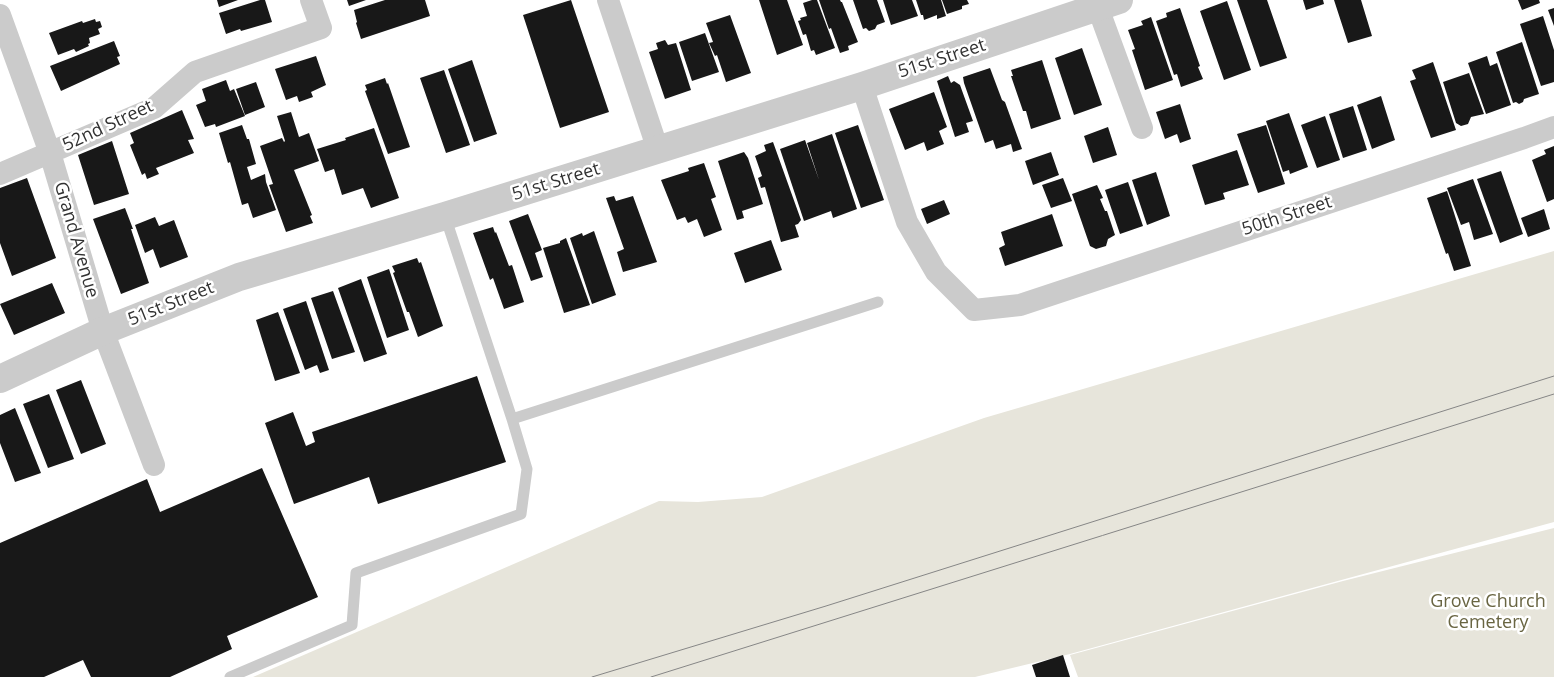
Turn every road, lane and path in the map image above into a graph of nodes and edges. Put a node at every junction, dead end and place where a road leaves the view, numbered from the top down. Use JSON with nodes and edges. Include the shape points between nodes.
{"nodes":[{"id":1,"x":311,"y":0,"type":"edge"},
{"id":2,"x":608,"y":0,"type":"edge"},
{"id":3,"x":1109,"y":4,"type":"edge"},
{"id":4,"x":0,"y":15,"type":"edge"},
{"id":5,"x":862,"y":86,"type":"junction"},
{"id":6,"x":1554,"y":127,"type":"edge"},
{"id":7,"x":1142,"y":128,"type":"dead end"},
{"id":8,"x":658,"y":150,"type":"junction"},
{"id":9,"x":50,"y":153,"type":"junction"},
{"id":10,"x":0,"y":174,"type":"edge"},
{"id":11,"x":445,"y":216,"type":"junction"},
{"id":12,"x":878,"y":302,"type":"dead end"},
{"id":13,"x":103,"y":332,"type":"junction"},
{"id":14,"x":0,"y":379,"type":"edge"},
{"id":15,"x":512,"y":419,"type":"junction"},
{"id":16,"x":154,"y":465,"type":"dead end"},
{"id":17,"x":230,"y":677,"type":"edge"}],
"edges":[{"from":1,"to":9,"type":"street","name":"52nd Street","via":[[321,28],[195,72],[154,108]]},
{"from":2,"to":8,"type":"street"},
{"from":3,"to":5,"type":"street","name":"51st Street"},
{"from":3,"to":7,"type":"street"},
{"from":4,"to":9,"type":"street","name":"Grand Avenue"},
{"from":5,"to":6,"type":"street","name":"50th Street","via":[[907,222],[936,272],[974,310],[1020,305]]},
{"from":5,"to":8,"type":"street","name":"51st Street"},
{"from":8,"to":11,"type":"street","name":"51st Street"},
{"from":9,"to":10,"type":"street","name":"52nd Street"},
{"from":9,"to":13,"type":"street","name":"Grand Avenue"},
{"from":11,"to":13,"type":"street","name":"51st Street","via":[[239,277]]},
{"from":11,"to":15,"type":"lane"},
{"from":12,"to":15,"type":"lane"},
{"from":13,"to":14,"type":"street","name":"51st Street"},
{"from":13,"to":16,"type":"street","name":"Grand Avenue"},
{"from":15,"to":17,"type":"lane","via":[[527,469],[522,514],[356,573],[352,625]]}]}
